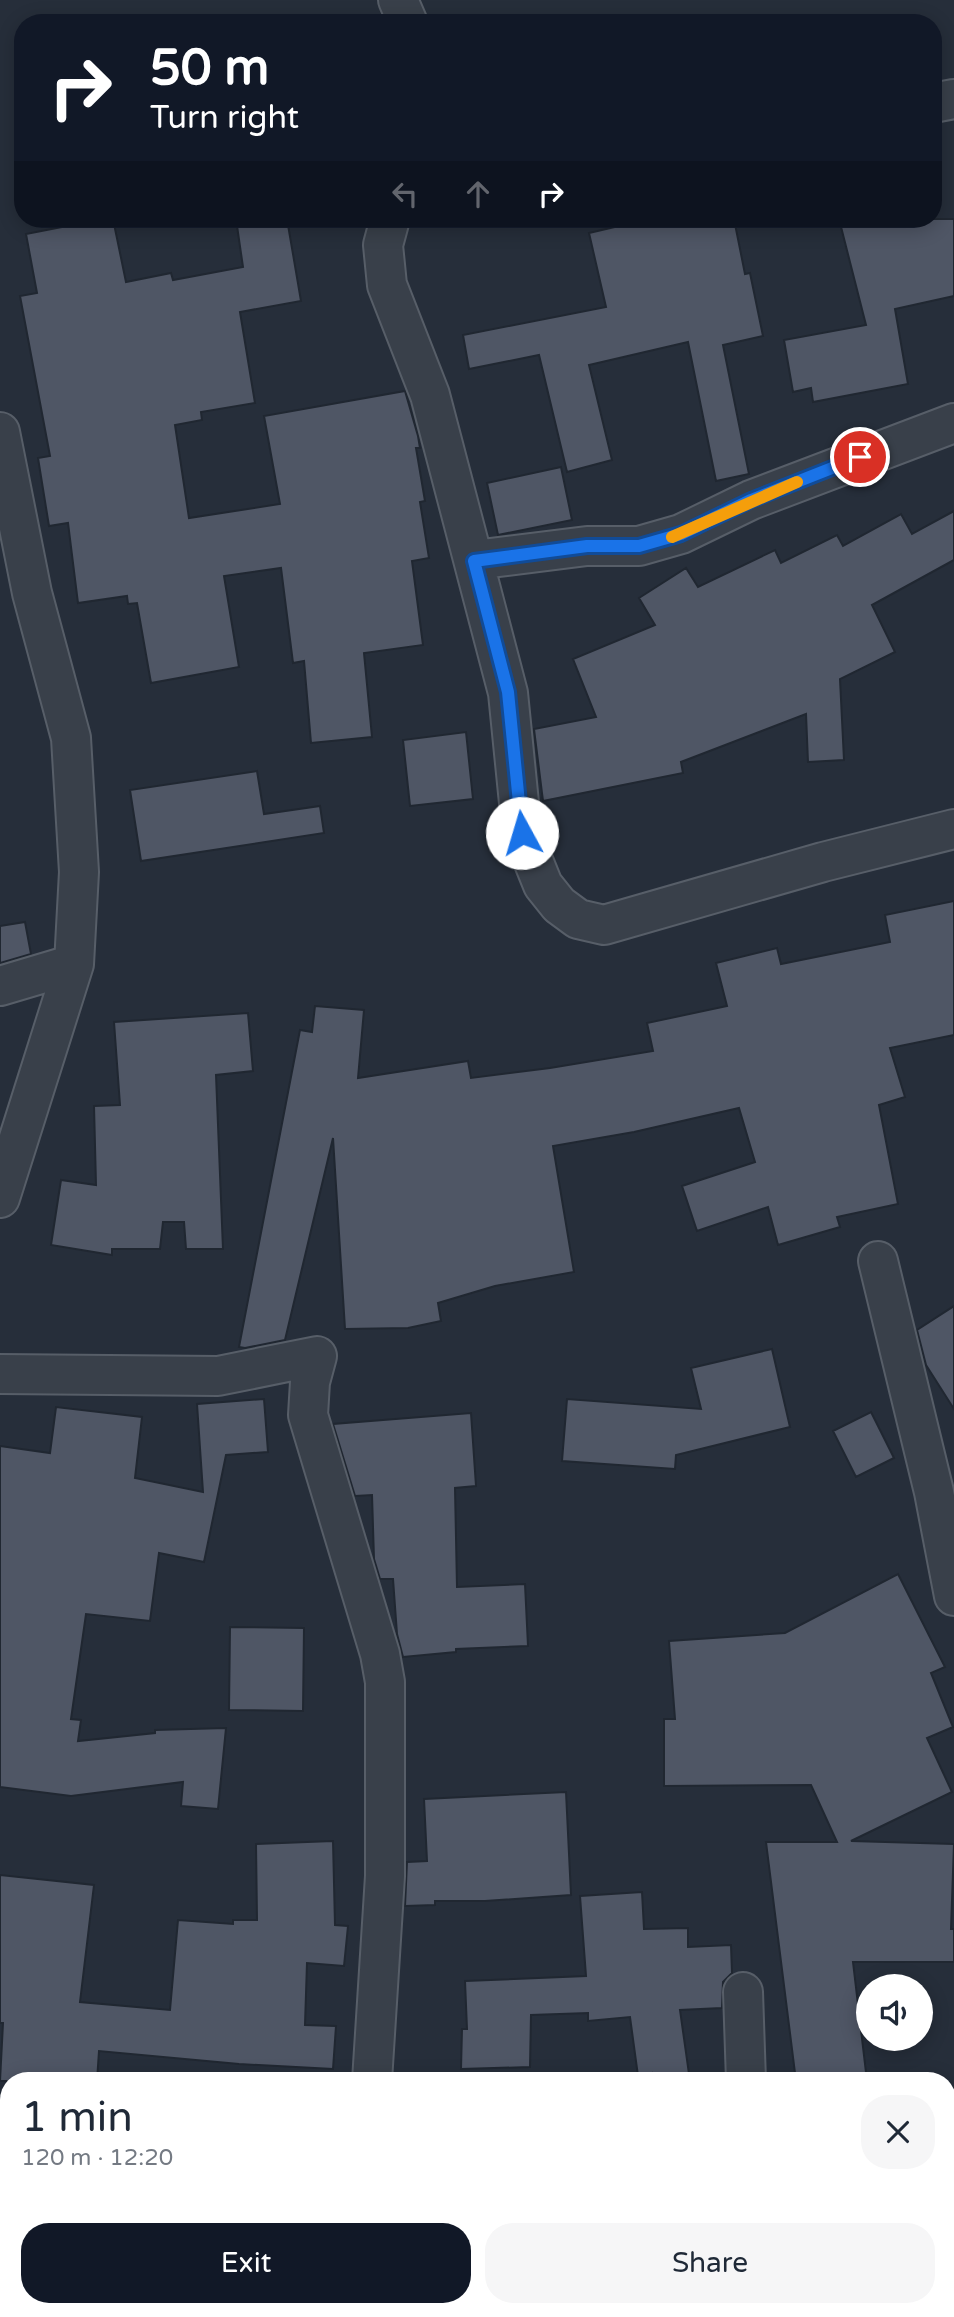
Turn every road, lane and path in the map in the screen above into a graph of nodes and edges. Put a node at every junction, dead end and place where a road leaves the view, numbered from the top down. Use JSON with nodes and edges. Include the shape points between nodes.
{"nodes":[{"id":1,"x":388,"y":228,"type":"edge"},
{"id":2,"x":954,"y":423,"type":"edge"},
{"id":3,"x":0,"y":432,"type":"edge"},
{"id":4,"x":474,"y":561,"type":"junction"},
{"id":5,"x":954,"y":829,"type":"edge"},
{"id":6,"x":74,"y":964,"type":"junction"},
{"id":7,"x":0,"y":986,"type":"edge"},
{"id":8,"x":0,"y":1198,"type":"edge"},
{"id":9,"x":878,"y":1261,"type":"dead end"},
{"id":10,"x":0,"y":1374,"type":"edge"},
{"id":11,"x":954,"y":1596,"type":"edge"},
{"id":12,"x":743,"y":1992,"type":"dead end"},
{"id":13,"x":373,"y":2072,"type":"edge"},
{"id":14,"x":746,"y":2072,"type":"edge"}],
"edges":[{"from":1,"to":4,"type":"street","via":[[383,245],[387,285],[430,395]]},
{"from":2,"to":4,"type":"street","via":[[751,500],[681,534],[639,546],[587,546]]},
{"from":3,"to":6,"type":"street","via":[[32,593],[71,738],[79,872]]},
{"from":4,"to":5,"type":"street","via":[[508,692],[522,833],[543,885],[578,919],[604,925]]},
{"from":6,"to":7,"type":"street"},
{"from":6,"to":8,"type":"street"},
{"from":9,"to":11,"type":"street","via":[[934,1492]]},
{"from":10,"to":13,"type":"street","via":[[218,1376],[317,1356],[308,1415],[385,1682],[385,1876]]},
{"from":12,"to":14,"type":"street"}]}
